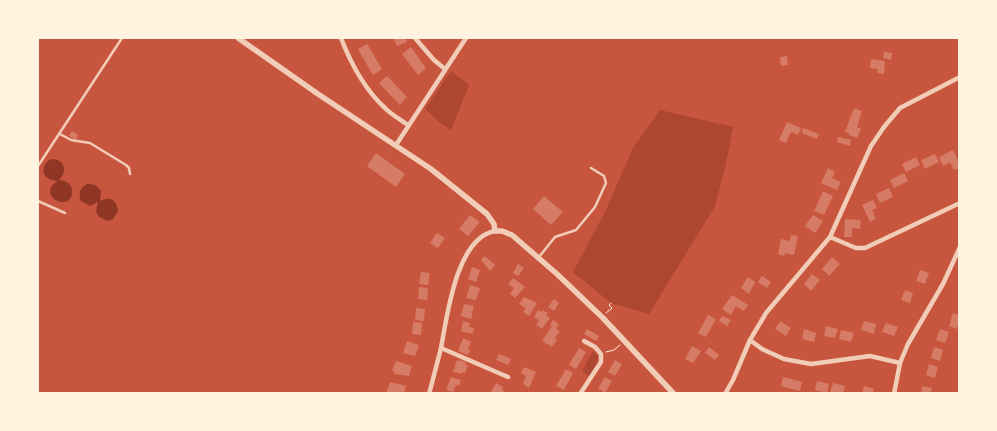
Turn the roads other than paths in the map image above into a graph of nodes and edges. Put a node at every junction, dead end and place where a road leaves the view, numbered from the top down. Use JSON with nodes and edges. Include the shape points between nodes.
{"nodes":[{"id":1,"x":122,"y":38,"type":"edge"},
{"id":2,"x":238,"y":38,"type":"edge"},
{"id":3,"x":341,"y":38,"type":"edge"},
{"id":4,"x":415,"y":38,"type":"edge"},
{"id":5,"x":466,"y":38,"type":"edge"},
{"id":6,"x":445,"y":69,"type":"junction"},
{"id":7,"x":960,"y":77,"type":"edge"},
{"id":8,"x":408,"y":125,"type":"junction"},
{"id":9,"x":60,"y":134,"type":"junction"},
{"id":10,"x":396,"y":145,"type":"junction"},
{"id":11,"x":38,"y":166,"type":"edge"},
{"id":12,"x":590,"y":168,"type":"dead end"},
{"id":13,"x":130,"y":174,"type":"dead end"},
{"id":14,"x":38,"y":201,"type":"edge"},
{"id":15,"x":960,"y":204,"type":"edge"},
{"id":16,"x":65,"y":213,"type":"dead end"},
{"id":17,"x":495,"y":232,"type":"junction"},
{"id":18,"x":830,"y":237,"type":"junction"},
{"id":19,"x":960,"y":247,"type":"edge"},
{"id":20,"x":539,"y":257,"type":"junction"},
{"id":21,"x":750,"y":340,"type":"junction"},
{"id":22,"x":584,"y":341,"type":"dead end"},
{"id":23,"x":440,"y":348,"type":"junction"},
{"id":24,"x":900,"y":363,"type":"junction"},
{"id":25,"x":508,"y":377,"type":"dead end"},
{"id":26,"x":429,"y":394,"type":"edge"},
{"id":27,"x":580,"y":394,"type":"edge"},
{"id":28,"x":674,"y":394,"type":"edge"},
{"id":29,"x":725,"y":394,"type":"edge"},
{"id":30,"x":894,"y":394,"type":"edge"}],
"edges":[{"from":1,"to":9,"type":"lane"},
{"from":2,"to":10,"type":"street"},
{"from":3,"to":8,"type":"street","via":[[365,86],[386,110]]},
{"from":4,"to":6,"type":"street"},
{"from":5,"to":6,"type":"street"},
{"from":6,"to":8,"type":"street"},
{"from":7,"to":18,"type":"street","via":[[900,108],[884,127],[871,146]]},
{"from":8,"to":10,"type":"street"},
{"from":9,"to":11,"type":"lane"},
{"from":9,"to":13,"type":"lane","via":[[71,140],[90,143],[126,165]]},
{"from":10,"to":17,"type":"street","via":[[487,214]]},
{"from":12,"to":20,"type":"lane","via":[[604,176],[606,183],[595,207],[576,230],[555,238]]},
{"from":14,"to":16,"type":"lane"},
{"from":15,"to":18,"type":"street","via":[[865,248],[856,248]]},
{"from":17,"to":20,"type":"street","via":[[512,235]]},
{"from":17,"to":23,"type":"street","via":[[485,234],[475,242],[458,272]]},
{"from":18,"to":21,"type":"street","via":[[766,313]]},
{"from":19,"to":24,"type":"street"},
{"from":20,"to":28,"type":"street","via":[[603,318]]},
{"from":21,"to":24,"type":"street","via":[[784,359],[811,364],[870,356]]},
{"from":21,"to":29,"type":"street"},
{"from":22,"to":27,"type":"street","via":[[601,354],[601,362]]},
{"from":23,"to":25,"type":"street"},
{"from":23,"to":26,"type":"street"},
{"from":24,"to":30,"type":"street"}]}
